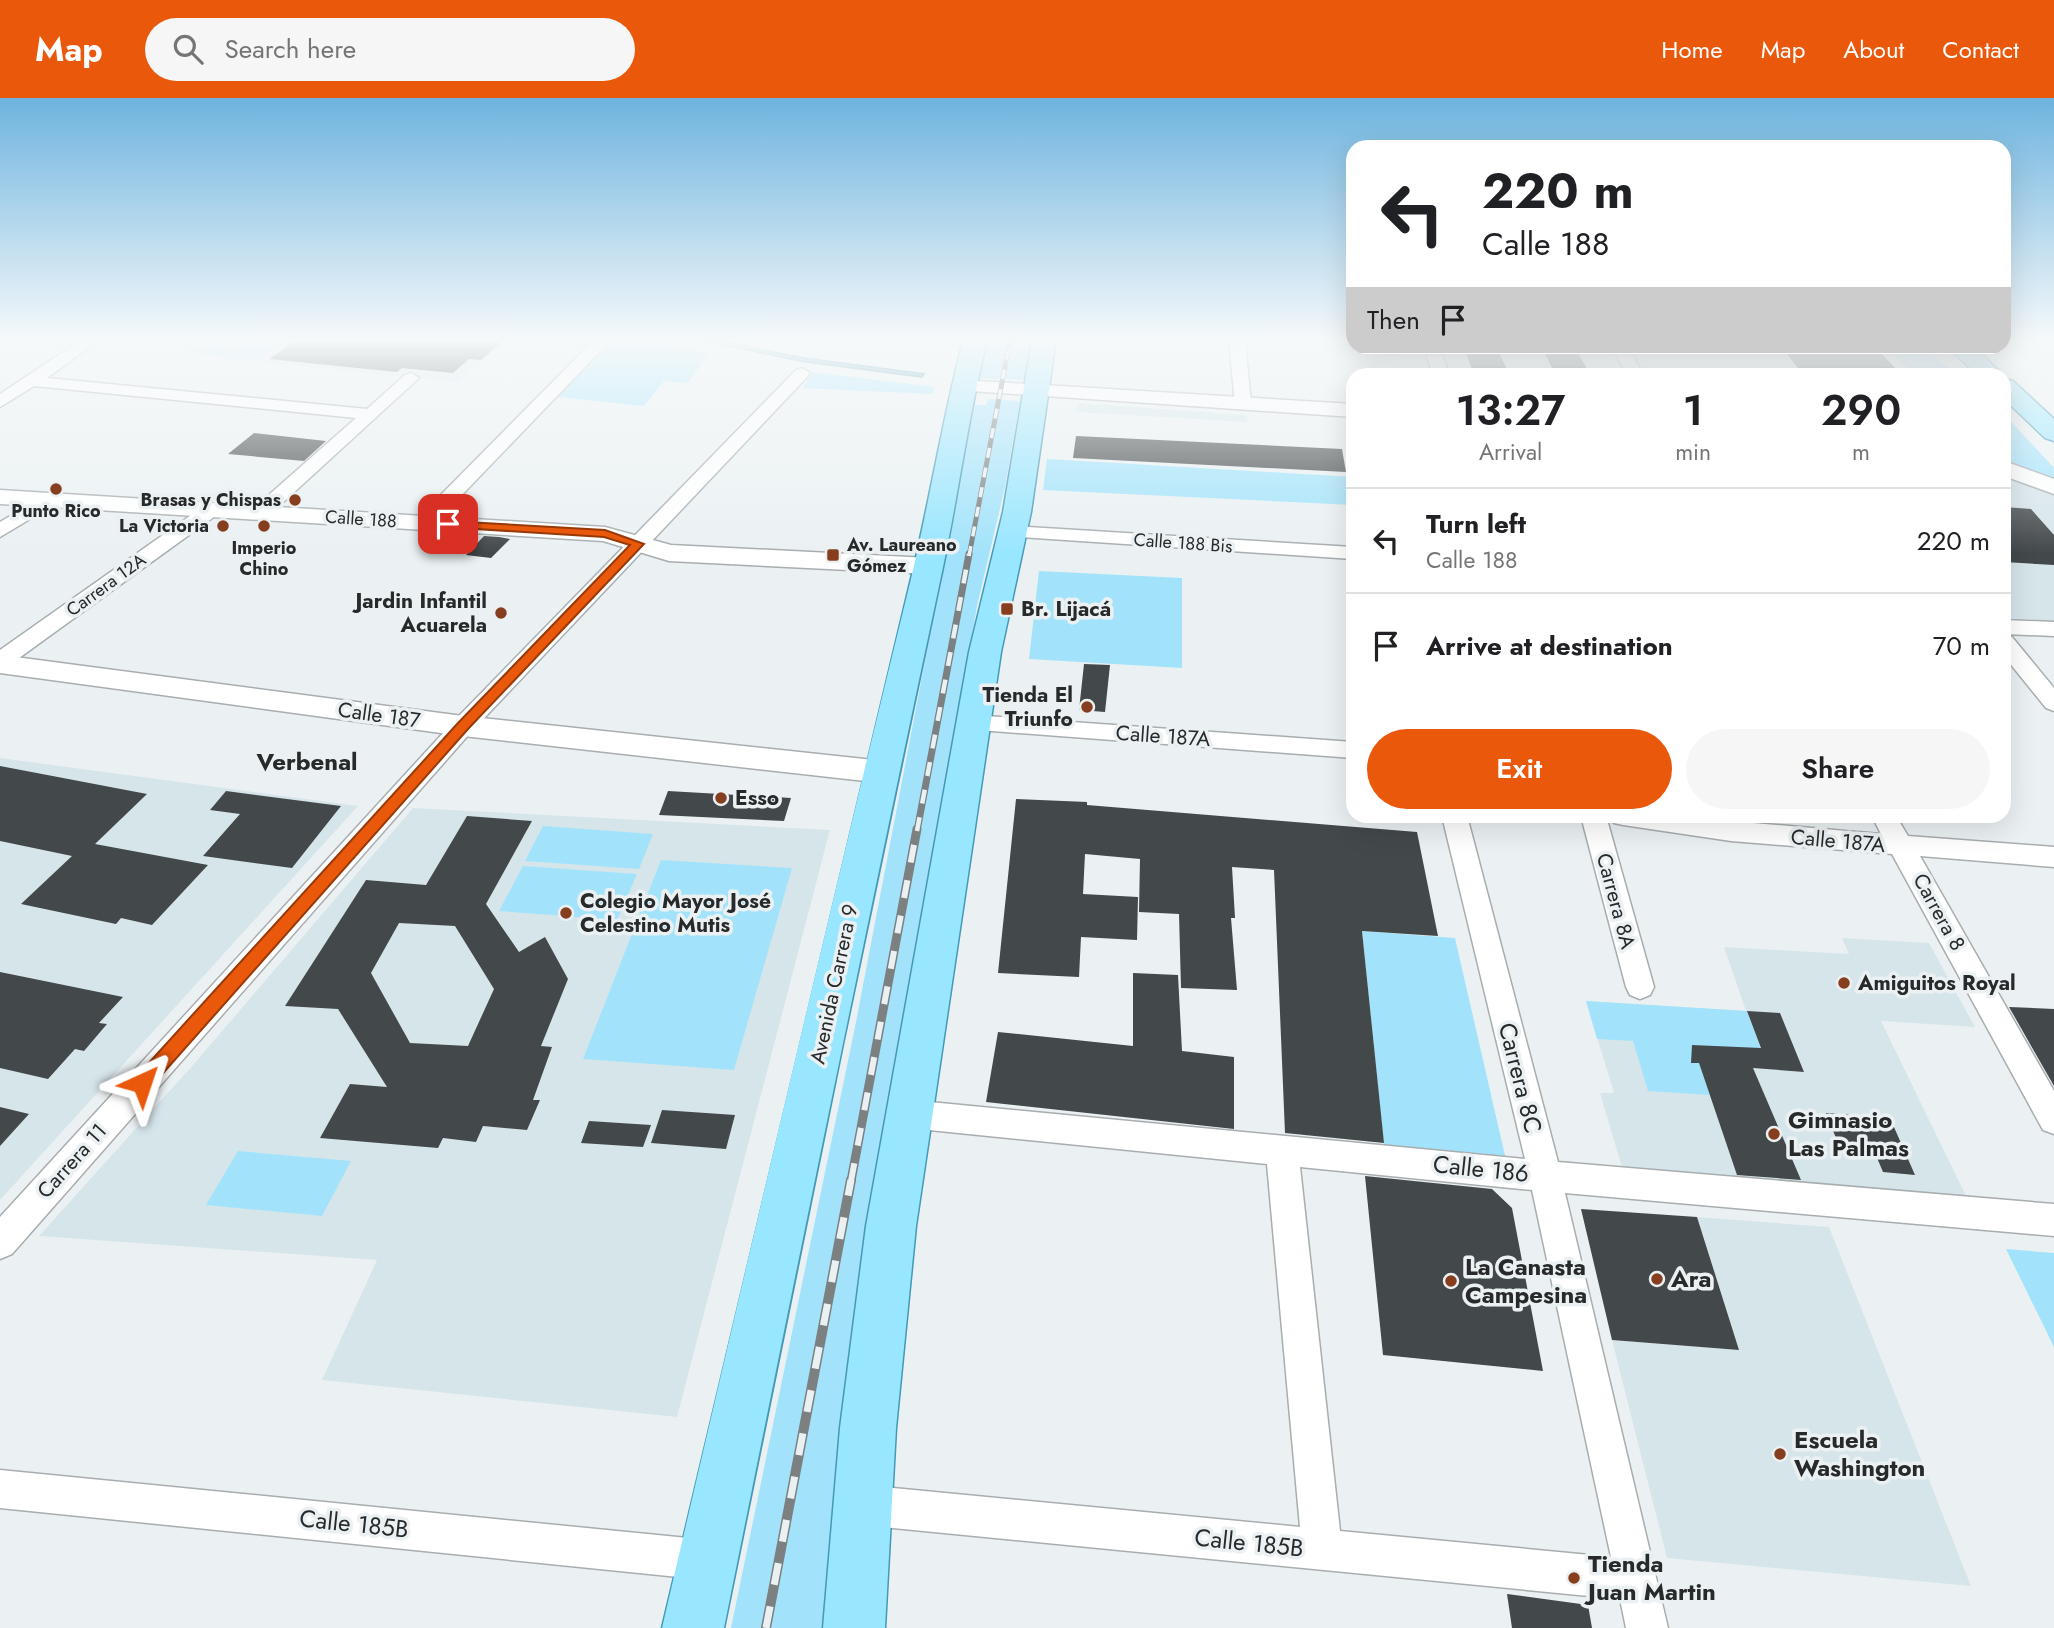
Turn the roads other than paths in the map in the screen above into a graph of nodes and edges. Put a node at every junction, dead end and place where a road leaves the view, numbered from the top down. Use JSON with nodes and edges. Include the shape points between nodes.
{"nodes":[{"id":1,"x":343,"y":411,"type":"edge"},
{"id":2,"x":373,"y":411,"type":"edge"},
{"id":3,"x":533,"y":411,"type":"edge"},
{"id":4,"x":765,"y":411,"type":"edge"},
{"id":5,"x":958,"y":411,"type":"edge"},
{"id":6,"x":1033,"y":411,"type":"edge"},
{"id":7,"x":2031,"y":411,"type":"edge"},
{"id":8,"x":370,"y":414,"type":"junction"},
{"id":9,"x":2054,"y":433,"type":"edge"},
{"id":10,"x":2011,"y":471,"type":"edge"},
{"id":11,"x":2054,"y":487,"type":"edge"},
{"id":12,"x":0,"y":497,"type":"edge"},
{"id":13,"x":48,"y":500,"type":"junction"},
{"id":14,"x":211,"y":510,"type":"junction"},
{"id":15,"x":260,"y":513,"type":"junction"},
{"id":16,"x":424,"y":523,"type":"junction"},
{"id":17,"x":0,"y":531,"type":"edge"},
{"id":18,"x":1012,"y":532,"type":"junction"},
{"id":19,"x":638,"y":544,"type":"junction"},
{"id":20,"x":1346,"y":553,"type":"edge"},
{"id":21,"x":929,"y":566,"type":"junction"},
{"id":22,"x":2011,"y":627,"type":"edge"},
{"id":23,"x":2054,"y":629,"type":"edge"},
{"id":24,"x":2011,"y":651,"type":"edge"},
{"id":25,"x":0,"y":662,"type":"edge"},
{"id":26,"x":2054,"y":703,"type":"edge"},
{"id":27,"x":973,"y":723,"type":"junction"},
{"id":28,"x":463,"y":726,"type":"junction"},
{"id":29,"x":1346,"y":750,"type":"edge"},
{"id":30,"x":883,"y":772,"type":"junction"},
{"id":31,"x":1456,"y":823,"type":"edge"},
{"id":32,"x":1594,"y":823,"type":"edge"},
{"id":33,"x":1670,"y":823,"type":"edge"},
{"id":34,"x":1888,"y":823,"type":"edge"},
{"id":35,"x":1902,"y":846,"type":"junction"},
{"id":36,"x":2054,"y":857,"type":"edge"},
{"id":37,"x":1640,"y":987,"type":"dead end"},
{"id":38,"x":909,"y":1114,"type":"junction"},
{"id":39,"x":2054,"y":1120,"type":"edge"},
{"id":40,"x":1282,"y":1149,"type":"junction"},
{"id":41,"x":1545,"y":1176,"type":"junction"},
{"id":42,"x":2054,"y":1220,"type":"edge"},
{"id":43,"x":0,"y":1242,"type":"edge"},
{"id":44,"x":0,"y":1489,"type":"edge"},
{"id":45,"x":862,"y":1505,"type":"junction"},
{"id":46,"x":1322,"y":1550,"type":"junction"},
{"id":47,"x":708,"y":1560,"type":"junction"},
{"id":48,"x":1636,"y":1580,"type":"junction"},
{"id":49,"x":693,"y":1628,"type":"edge"},
{"id":50,"x":853,"y":1628,"type":"edge"},
{"id":51,"x":1647,"y":1628,"type":"edge"}],
"edges":[{"from":1,"to":8,"type":"street"},
{"from":2,"to":8,"type":"street"},
{"from":3,"to":16,"type":"street"},
{"from":4,"to":19,"type":"street","name":"Carrera 11"},
{"from":5,"to":21,"type":"main road","name":"Avenida Carrera 9"},
{"from":6,"to":18,"type":"main road"},
{"from":7,"to":9,"type":"main road"},
{"from":8,"to":15,"type":"street"},
{"from":10,"to":11,"type":"street"},
{"from":12,"to":13,"type":"street","name":"Calle 188"},
{"from":13,"to":14,"type":"street","name":"Calle 188"},
{"from":13,"to":17,"type":"street"},
{"from":14,"to":15,"type":"street","name":"Calle 188"},
{"from":14,"to":25,"type":"street","name":"Carrera 12A"},
{"from":15,"to":16,"type":"street","name":"Calle 188"},
{"from":16,"to":19,"type":"street","name":"Calle 188","via":[[605,534]]},
{"from":18,"to":20,"type":"street","name":"Calle 188 Bis"},
{"from":18,"to":27,"type":"main road"},
{"from":19,"to":21,"type":"street","name":"Calle 188","via":[[691,555]]},
{"from":19,"to":28,"type":"street","name":"Carrera 11"},
{"from":21,"to":30,"type":"main road","name":"Avenida Carrera 9"},
{"from":22,"to":23,"type":"street"},
{"from":24,"to":26,"type":"street"},
{"from":25,"to":28,"type":"street","name":"Calle 187"},
{"from":27,"to":29,"type":"street","name":"Calle 187A"},
{"from":27,"to":38,"type":"main road"},
{"from":28,"to":30,"type":"street","name":"Calle 187"},
{"from":28,"to":43,"type":"street","name":"Carrera 11"},
{"from":30,"to":47,"type":"main road","name":"Avenida Carrera 9"},
{"from":31,"to":41,"type":"street","name":"Carrera 8C"},
{"from":32,"to":37,"type":"street","name":"Carrera 8A"},
{"from":33,"to":35,"type":"street","name":"Calle 187A"},
{"from":34,"to":35,"type":"street","name":"Carrera 8"},
{"from":35,"to":36,"type":"street","name":"Calle 187A"},
{"from":35,"to":39,"type":"street","name":"Carrera 8"},
{"from":38,"to":40,"type":"street","name":"Calle 186"},
{"from":38,"to":45,"type":"main road","via":[[878,1325]]},
{"from":40,"to":41,"type":"street","name":"Calle 186"},
{"from":40,"to":46,"type":"street"},
{"from":41,"to":42,"type":"street","name":"Calle 186"},
{"from":41,"to":48,"type":"street","name":"Carrera 8C"},
{"from":44,"to":47,"type":"street","name":"Calle 185B"},
{"from":45,"to":46,"type":"street","name":"Calle 185B"},
{"from":45,"to":50,"type":"main road"},
{"from":46,"to":48,"type":"street","name":"Calle 185B"},
{"from":47,"to":49,"type":"main road","name":"Avenida Carrera 9"},
{"from":48,"to":51,"type":"street","name":"Carrera 8C"}]}
